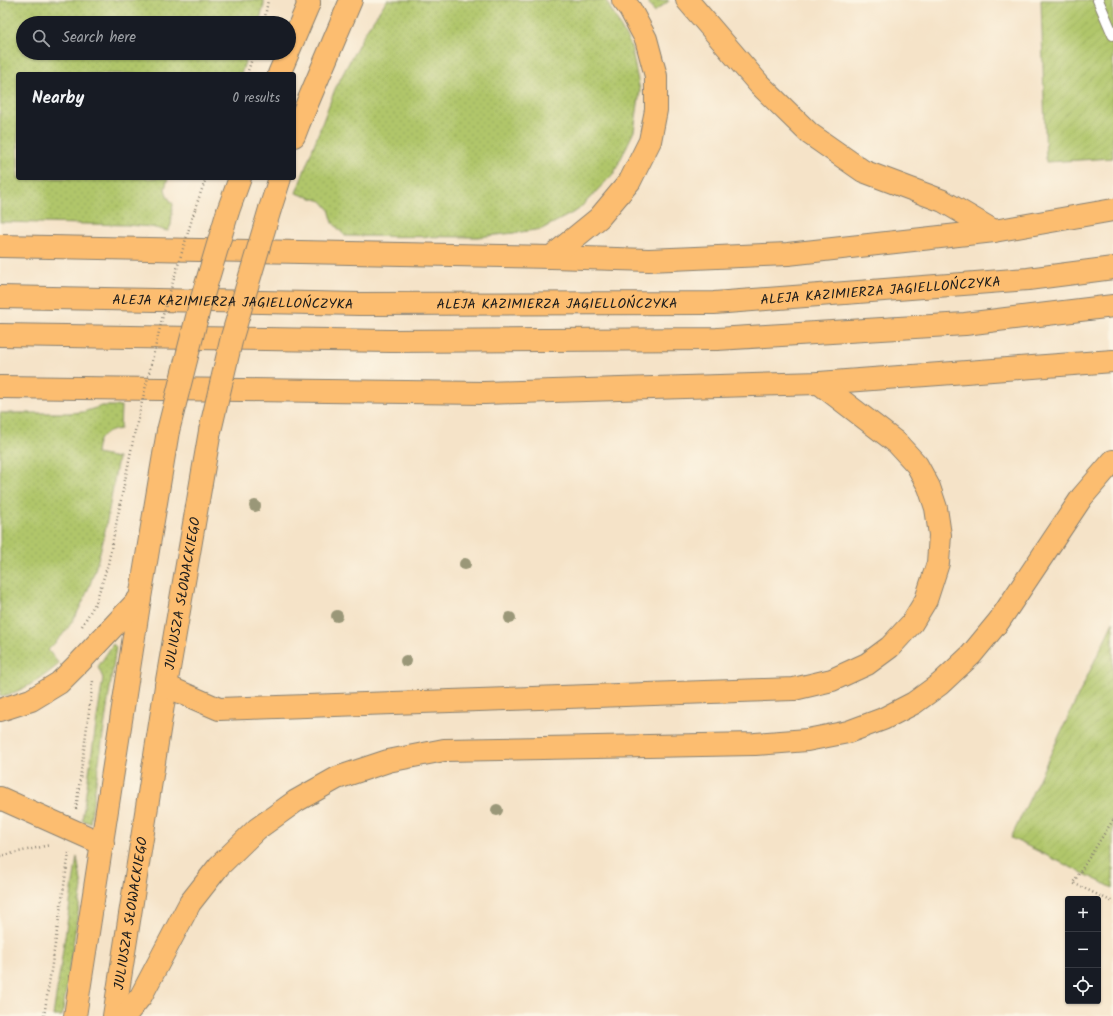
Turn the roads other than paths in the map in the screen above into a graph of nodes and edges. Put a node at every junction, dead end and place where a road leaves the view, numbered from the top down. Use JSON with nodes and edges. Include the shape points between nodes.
{"nodes":[{"id":1,"x":351,"y":0,"type":"edge"},
{"id":2,"x":623,"y":0,"type":"edge"},
{"id":3,"x":687,"y":0,"type":"edge"},
{"id":4,"x":1098,"y":0,"type":"edge"},
{"id":5,"x":308,"y":1,"type":"edge"},
{"id":6,"x":296,"y":32,"type":"edge"},
{"id":7,"x":1113,"y":34,"type":"edge"},
{"id":8,"x":285,"y":60,"type":"edge"},
{"id":9,"x":280,"y":72,"type":"edge"},
{"id":10,"x":296,"y":129,"type":"edge"},
{"id":11,"x":239,"y":180,"type":"edge"},
{"id":12,"x":279,"y":180,"type":"edge"},
{"id":13,"x":1113,"y":210,"type":"edge"},
{"id":14,"x":994,"y":231,"type":"junction"},
{"id":15,"x":0,"y":246,"type":"edge"},
{"id":16,"x":551,"y":257,"type":"junction"},
{"id":17,"x":1113,"y":268,"type":"edge"},
{"id":18,"x":0,"y":297,"type":"edge"},
{"id":19,"x":1113,"y":306,"type":"edge"},
{"id":20,"x":0,"y":335,"type":"edge"},
{"id":21,"x":1113,"y":361,"type":"edge"},
{"id":22,"x":819,"y":383,"type":"junction"},
{"id":23,"x":0,"y":387,"type":"edge"},
{"id":24,"x":1113,"y":461,"type":"edge"},
{"id":25,"x":140,"y":598,"type":"junction"},
{"id":26,"x":166,"y":686,"type":"junction"},
{"id":27,"x":0,"y":710,"type":"edge"},
{"id":28,"x":0,"y":798,"type":"edge"},
{"id":29,"x":102,"y":844,"type":"junction"},
{"id":30,"x":75,"y":1016,"type":"edge"},
{"id":31,"x":114,"y":1016,"type":"edge"},
{"id":32,"x":125,"y":1016,"type":"edge"}],
"edges":[{"from":1,"to":10,"type":"main road"},
{"from":2,"to":16,"type":"main road","via":[[646,39],[656,76],[656,110],[650,141],[630,181],[599,218]]},
{"from":3,"to":14,"type":"main road","via":[[759,84],[810,134],[864,171],[944,201]]},
{"from":4,"to":7,"type":"lane"},
{"from":5,"to":6,"type":"main road"},
{"from":8,"to":9,"type":"main road"},
{"from":11,"to":25,"type":"main road","bridge":true,"via":[[200,305],[168,432]]},
{"from":12,"to":26,"type":"main road","name":"JULIUSZA SŁOWACKIEGO","bridge":true,"via":[[232,337],[210,431]]},
{"from":13,"to":14,"type":"main road"},
{"from":14,"to":16,"type":"main road","via":[[788,254],[649,260]]},
{"from":15,"to":16,"type":"main road"},
{"from":17,"to":18,"type":"main road","name":"ALEJA KAZIMIERZA JAGIELLOŃCZYKA","via":[[1028,280],[714,303],[360,304]]},
{"from":19,"to":20,"type":"main road","via":[[965,324],[717,339],[391,341]]},
{"from":21,"to":22,"type":"main road"},
{"from":22,"to":23,"type":"main road","via":[[484,393]]},
{"from":22,"to":26,"type":"main road","via":[[897,443],[917,465],[929,487],[936,508],[940,535],[938,563],[926,600],[912,624],[890,646],[866,664],[832,680],[794,689],[220,709]]},
{"from":24,"to":32,"type":"main road","via":[[1082,497],[999,621],[976,650],[940,684],[914,703],[883,719],[848,732],[807,740],[755,744],[444,750],[388,761],[337,778],[296,801],[263,825],[219,866],[190,903],[141,996]]},
{"from":25,"to":27,"type":"main road","via":[[59,683],[31,700]]},
{"from":25,"to":29,"type":"main road"},
{"from":26,"to":31,"type":"main road","name":"JULIUSZA SŁOWACKIEGO"},
{"from":28,"to":29,"type":"main road"},
{"from":29,"to":30,"type":"main road"}]}
